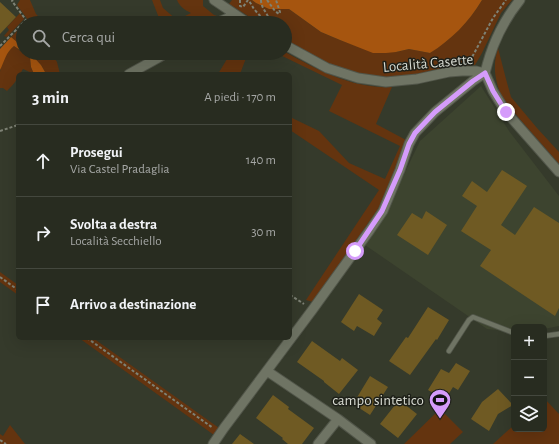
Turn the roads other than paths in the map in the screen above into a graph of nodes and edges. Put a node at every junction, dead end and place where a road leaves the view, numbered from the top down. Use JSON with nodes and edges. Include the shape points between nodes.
{"nodes":[{"id":1,"x":520,"y":0,"type":"edge"},
{"id":2,"x":219,"y":1,"type":"edge"},
{"id":3,"x":235,"y":15,"type":"edge"},
{"id":4,"x":292,"y":49,"type":"edge"},
{"id":5,"x":154,"y":60,"type":"edge"},
{"id":6,"x":133,"y":72,"type":"edge"},
{"id":7,"x":485,"y":73,"type":"junction"},
{"id":8,"x":559,"y":172,"type":"edge"},
{"id":9,"x":511,"y":332,"type":"edge"},
{"id":10,"x":559,"y":334,"type":"edge"},
{"id":11,"x":547,"y":336,"type":"edge"},
{"id":12,"x":292,"y":337,"type":"edge"},
{"id":13,"x":290,"y":340,"type":"edge"},
{"id":14,"x":450,"y":351,"type":"dead end"},
{"id":15,"x":267,"y":371,"type":"junction"},
{"id":16,"x":338,"y":418,"type":"junction"},
{"id":17,"x":213,"y":444,"type":"edge"},
{"id":18,"x":318,"y":444,"type":"edge"},
{"id":19,"x":371,"y":444,"type":"edge"}],
"edges":[{"from":1,"to":7,"type":"street","via":[[500,31]]},
{"from":2,"to":3,"type":"street"},
{"from":4,"to":7,"type":"street","name":"Località Casette","via":[[327,68],[358,78],[386,82],[449,72]]},
{"from":5,"to":6,"type":"street"},
{"from":7,"to":8,"type":"street","via":[[506,112]]},
{"from":7,"to":12,"type":"street","via":[[435,112],[415,133],[382,211],[351,258]]},
{"from":9,"to":14,"type":"lane","via":[[473,318],[469,320]]},
{"from":10,"to":11,"type":"lane"},
{"from":13,"to":15,"type":"street"},
{"from":15,"to":16,"type":"street"},
{"from":15,"to":17,"type":"street"},
{"from":16,"to":18,"type":"street"},
{"from":16,"to":19,"type":"street"}]}
